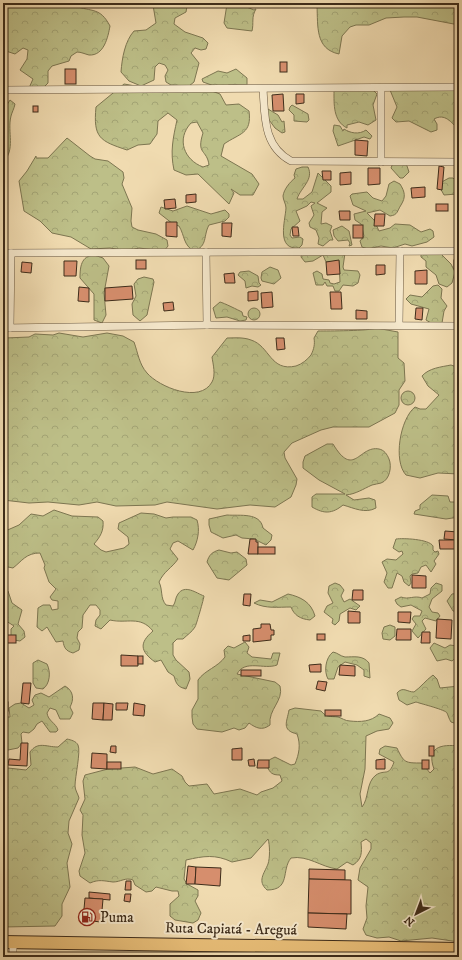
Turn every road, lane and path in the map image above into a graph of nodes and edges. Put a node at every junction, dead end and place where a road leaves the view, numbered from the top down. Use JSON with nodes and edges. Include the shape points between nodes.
{"nodes":[{"id":1,"x":459,"y":87,"type":"edge"},
{"id":2,"x":263,"y":88,"type":"junction"},
{"id":3,"x":381,"y":88,"type":"junction"},
{"id":4,"x":3,"y":90,"type":"edge"},
{"id":5,"x":381,"y":162,"type":"junction"},
{"id":6,"x":459,"y":162,"type":"edge"},
{"id":7,"x":400,"y":251,"type":"junction"},
{"id":8,"x":459,"y":251,"type":"edge"},
{"id":9,"x":206,"y":252,"type":"junction"},
{"id":10,"x":3,"y":253,"type":"edge"},
{"id":11,"x":11,"y":253,"type":"junction"},
{"id":12,"x":207,"y":325,"type":"junction"},
{"id":13,"x":399,"y":325,"type":"junction"},
{"id":14,"x":459,"y":326,"type":"edge"},
{"id":15,"x":6,"y":328,"type":"edge"},
{"id":16,"x":8,"y":942,"type":"edge"},
{"id":17,"x":459,"y":948,"type":"edge"},
{"id":18,"x":13,"y":957,"type":"edge"}],
"edges":[{"from":1,"to":3,"type":"street"},
{"from":2,"to":3,"type":"street"},
{"from":2,"to":4,"type":"street"},
{"from":2,"to":5,"type":"street","via":[[268,138],[286,158],[296,162]]},
{"from":3,"to":5,"type":"street"},
{"from":5,"to":6,"type":"street"},
{"from":7,"to":8,"type":"street"},
{"from":7,"to":9,"type":"street"},
{"from":7,"to":13,"type":"street"},
{"from":9,"to":11,"type":"street"},
{"from":9,"to":12,"type":"street"},
{"from":10,"to":11,"type":"street"},
{"from":11,"to":15,"type":"street"},
{"from":12,"to":13,"type":"street"},
{"from":12,"to":15,"type":"street"},
{"from":13,"to":14,"type":"street"},
{"from":16,"to":17,"type":"main road","name":"Ruta Capiatá - Areguá"},
{"from":16,"to":18,"type":"street"}]}
